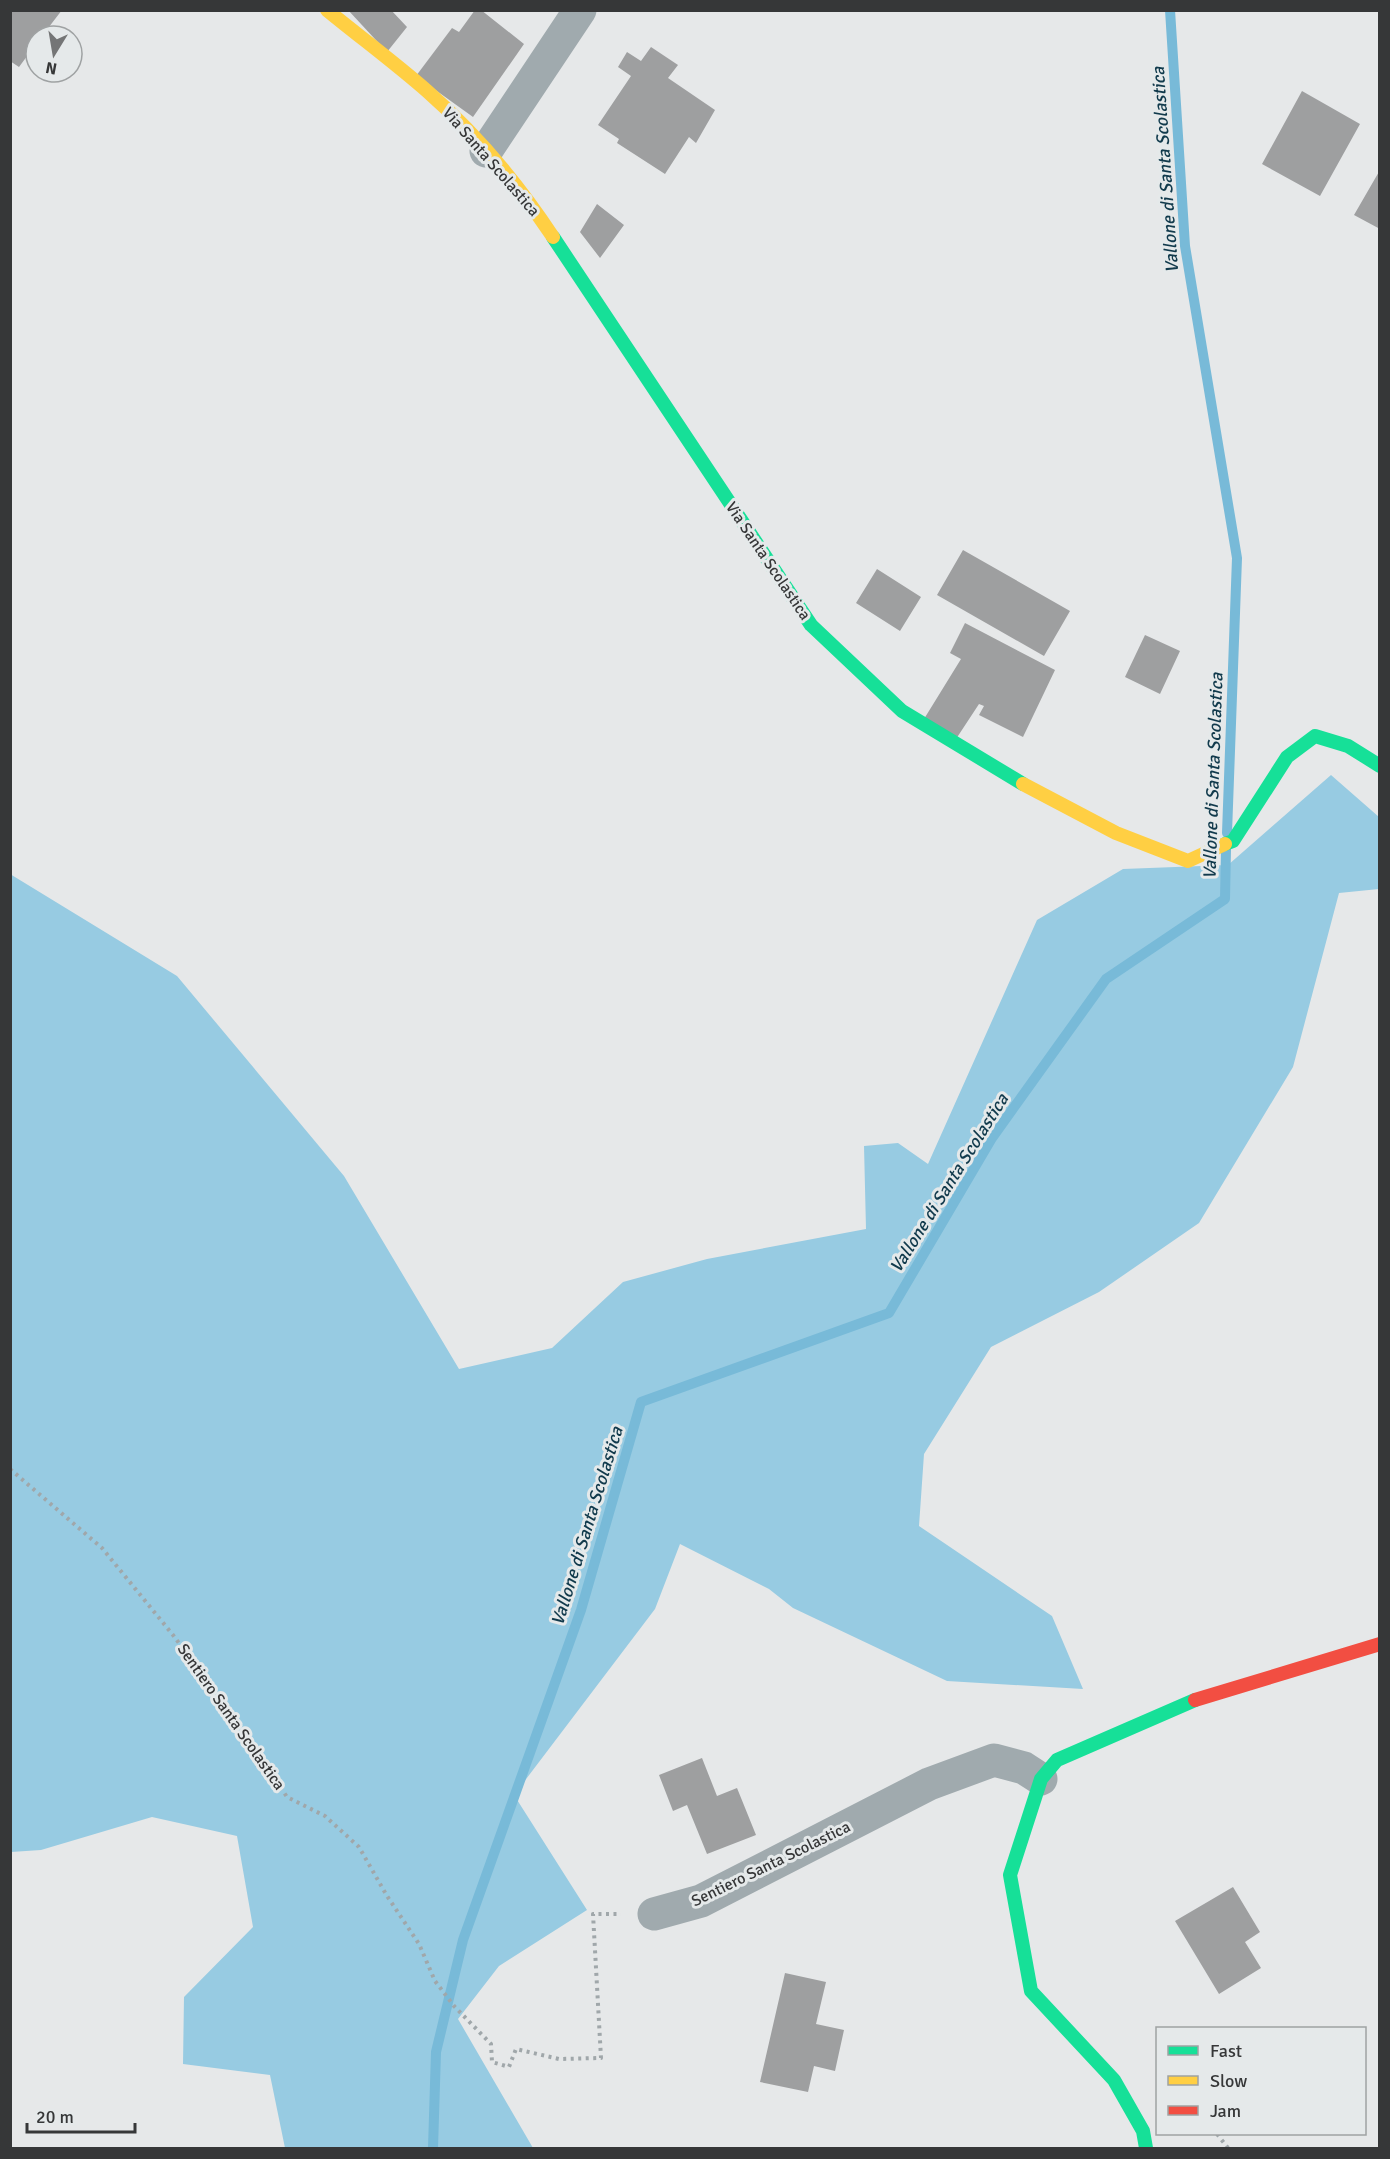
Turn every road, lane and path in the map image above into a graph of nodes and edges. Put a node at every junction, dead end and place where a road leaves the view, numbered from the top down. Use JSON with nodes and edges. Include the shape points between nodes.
{"nodes":[{"id":1,"x":327,"y":10,"type":"edge"},
{"id":2,"x":580,"y":10,"type":"edge"},
{"id":3,"x":486,"y":151,"type":"junction"},
{"id":4,"x":1380,"y":766,"type":"edge"},
{"id":5,"x":10,"y":1469,"type":"edge"},
{"id":6,"x":1380,"y":1644,"type":"edge"},
{"id":7,"x":1041,"y":1779,"type":"junction"},
{"id":8,"x":654,"y":1914,"type":"joint"},
{"id":9,"x":1218,"y":2135,"type":"edge"},
{"id":10,"x":1146,"y":2148,"type":"edge"},
{"id":11,"x":1228,"y":2148,"type":"edge"}],
"edges":[{"from":1,"to":3,"type":"street","name":"Via Santa Scolastica","via":[[428,92]]},
{"from":2,"to":3,"type":"street"},
{"from":3,"to":4,"type":"street","name":"Via Santa Scolastica","via":[[534,208],[811,625],[902,711],[1000,771],[1095,822],[1188,861],[1233,841],[1287,757],[1315,736],[1348,746]]},
{"from":5,"to":8,"type":"path","name":"Sentiero Santa Scolastica","via":[[102,1548],[173,1635],[287,1797],[325,1816],[359,1847],[419,1944],[435,1981],[491,2044],[492,2062],[509,2067],[516,2049],[559,2060],[601,2058],[593,1914]]},
{"from":6,"to":7,"type":"street","via":[[1181,1704],[1057,1760]]},
{"from":7,"to":8,"type":"street","name":"Sentiero Santa Scolastica","via":[[1024,1768],[994,1760],[929,1784],[701,1901]]},
{"from":7,"to":10,"type":"street","via":[[1010,1875],[1031,1990],[1113,2080],[1143,2131]]},
{"from":9,"to":11,"type":"path"}]}
